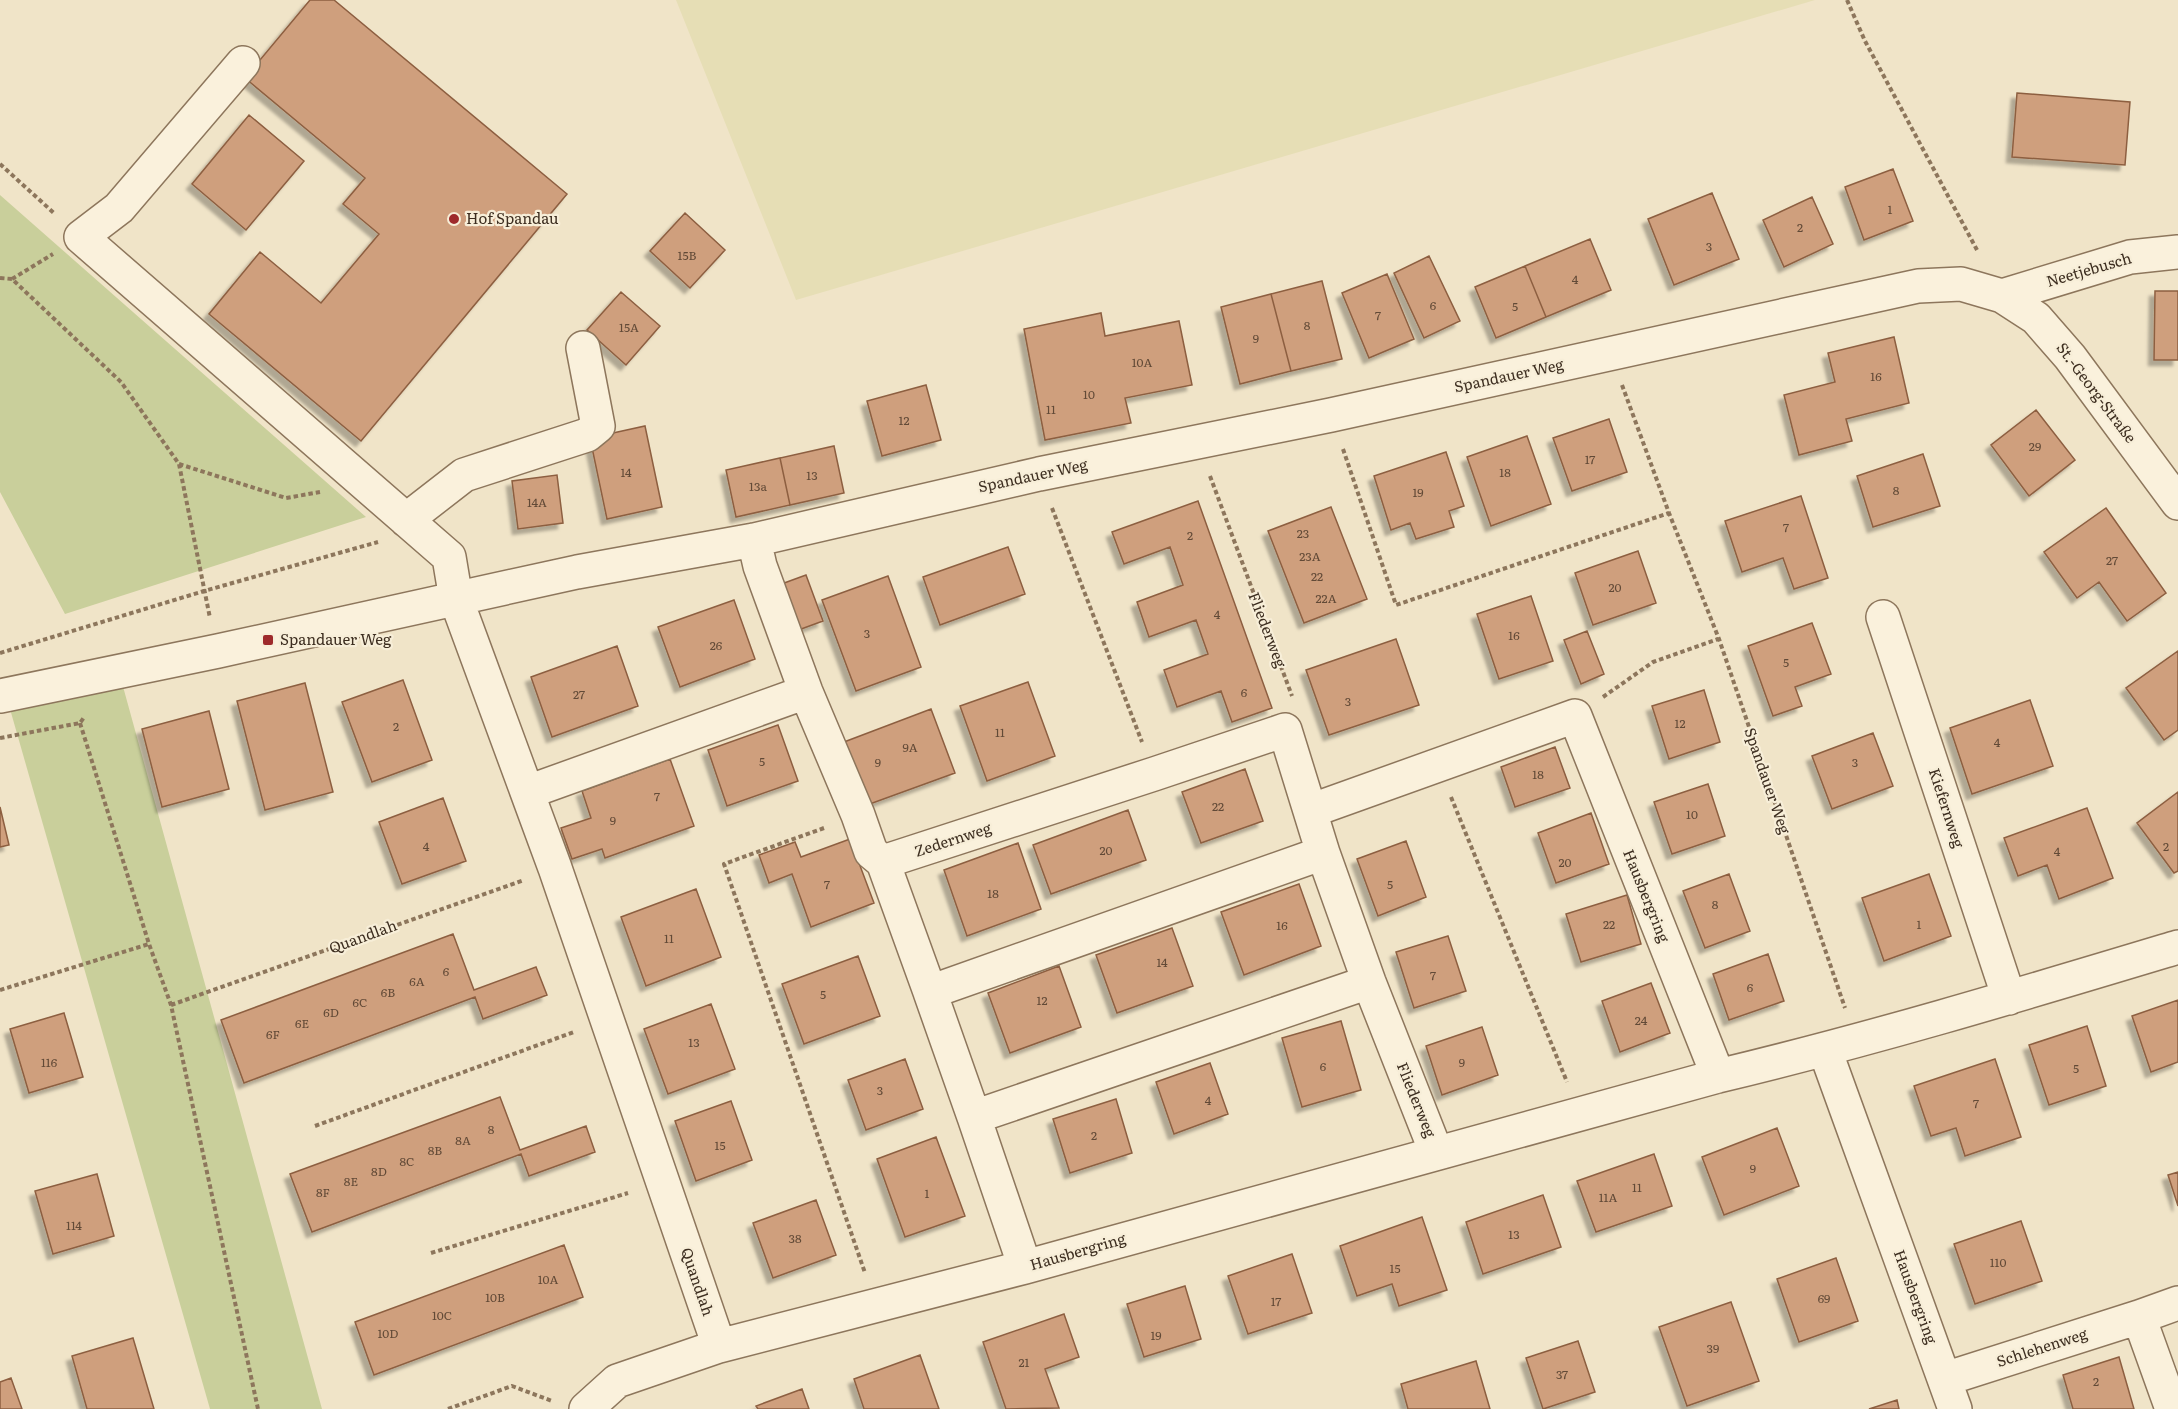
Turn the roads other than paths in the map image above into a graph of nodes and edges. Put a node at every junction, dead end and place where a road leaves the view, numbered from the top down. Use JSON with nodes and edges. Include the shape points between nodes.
{"nodes":[{"id":1,"x":243,"y":63,"type":"dead end"},
{"id":2,"x":2178,"y":252,"type":"edge"},
{"id":3,"x":2002,"y":296,"type":"junction"},
{"id":4,"x":583,"y":348,"type":"dead end"},
{"id":5,"x":2178,"y":503,"type":"edge"},
{"id":6,"x":412,"y":525,"type":"junction"},
{"id":7,"x":754,"y":540,"type":"junction"},
{"id":8,"x":456,"y":599,"type":"junction"},
{"id":9,"x":1883,"y":618,"type":"dead end"},
{"id":10,"x":806,"y":692,"type":"junction"},
{"id":11,"x":0,"y":696,"type":"edge"},
{"id":12,"x":1285,"y":730,"type":"joint"},
{"id":13,"x":528,"y":792,"type":"junction"},
{"id":14,"x":1310,"y":811,"type":"junction"},
{"id":15,"x":1323,"y":853,"type":"junction"},
{"id":16,"x":883,"y":862,"type":"junction"},
{"id":17,"x":2178,"y":947,"type":"edge"},
{"id":18,"x":1369,"y":982,"type":"junction"},
{"id":19,"x":930,"y":992,"type":"junction"},
{"id":20,"x":2009,"y":998,"type":"junction"},
{"id":21,"x":1825,"y":1050,"type":"junction"},
{"id":22,"x":1718,"y":1076,"type":"junction"},
{"id":23,"x":974,"y":1117,"type":"junction"},
{"id":24,"x":1436,"y":1152,"type":"junction"},
{"id":25,"x":1025,"y":1266,"type":"junction"},
{"id":26,"x":2178,"y":1303,"type":"edge"},
{"id":27,"x":2139,"y":1317,"type":"junction"},
{"id":28,"x":719,"y":1346,"type":"junction"},
{"id":29,"x":1945,"y":1379,"type":"junction"},
{"id":30,"x":574,"y":1407,"type":"edge"},
{"id":31,"x":1955,"y":1409,"type":"edge"},
{"id":32,"x":2172,"y":1409,"type":"edge"}],
"edges":[{"from":1,"to":6,"type":"street","via":[[119,208],[81,237]]},
{"from":2,"to":3,"type":"street","name":"Neetjebusch","via":[[2130,257]]},
{"from":3,"to":5,"type":"street","name":"St.-Georg-Straße","via":[[2036,318],[2070,357]]},
{"from":3,"to":7,"type":"street","name":"Spandauer Weg","via":[[1961,284],[1918,286],[1331,415],[1039,474]]},
{"from":4,"to":6,"type":"street","via":[[598,426],[587,435],[464,475]]},
{"from":6,"to":8,"type":"street","via":[[449,557]]},
{"from":7,"to":8,"type":"street","name":"Spandauer Weg"},
{"from":7,"to":10,"type":"street"},
{"from":8,"to":11,"type":"street","name":"Spandauer Weg"},
{"from":8,"to":13,"type":"street","name":"Quandlah"},
{"from":9,"to":20,"type":"street","name":"Kiefernweg"},
{"from":10,"to":13,"type":"street"},
{"from":10,"to":16,"type":"street","via":[[871,852]]},
{"from":12,"to":14,"type":"street","name":"Fliederweg"},
{"from":12,"to":16,"type":"street","name":"Zedernweg"},
{"from":13,"to":28,"type":"street","name":"Quandlah"},
{"from":14,"to":15,"type":"street","name":"Fliederweg"},
{"from":14,"to":22,"type":"street","name":"Hausbergring","via":[[1575,716]]},
{"from":15,"to":18,"type":"street","name":"Fliederweg"},
{"from":15,"to":19,"type":"street"},
{"from":16,"to":19,"type":"street"},
{"from":17,"to":20,"type":"street","name":"Hausbergring"},
{"from":18,"to":23,"type":"street"},
{"from":18,"to":24,"type":"street","name":"Fliederweg"},
{"from":19,"to":23,"type":"street"},
{"from":20,"to":21,"type":"street","name":"Hausbergring"},
{"from":21,"to":22,"type":"street","name":"Hausbergring"},
{"from":21,"to":29,"type":"street","name":"Hausbergring"},
{"from":22,"to":24,"type":"street","name":"Hausbergring"},
{"from":23,"to":25,"type":"street"},
{"from":24,"to":25,"type":"street","name":"Hausbergring"},
{"from":25,"to":28,"type":"street","name":"Hausbergring"},
{"from":26,"to":27,"type":"street","name":"Schlehenweg"},
{"from":27,"to":29,"type":"street","name":"Schlehenweg"},
{"from":27,"to":32,"type":"street"},
{"from":28,"to":30,"type":"street","name":"Hausbergring","via":[[617,1381]]},
{"from":29,"to":31,"type":"street","name":"Hausbergring"}]}
